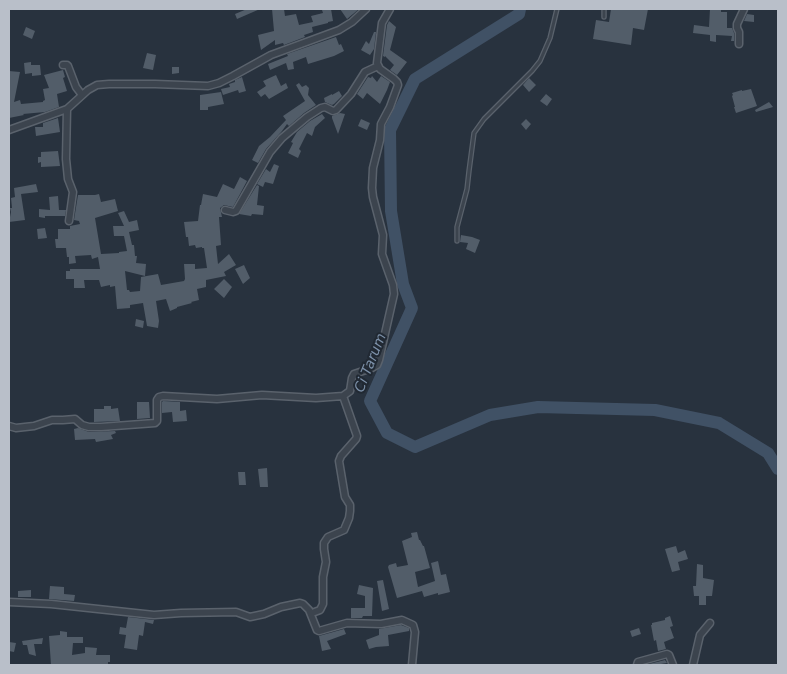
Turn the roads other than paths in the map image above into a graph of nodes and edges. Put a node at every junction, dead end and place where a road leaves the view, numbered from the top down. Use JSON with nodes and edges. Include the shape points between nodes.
{"nodes":[{"id":1,"x":366,"y":9,"type":"edge"},
{"id":2,"x":390,"y":9,"type":"edge"},
{"id":3,"x":557,"y":9,"type":"edge"},
{"id":4,"x":604,"y":9,"type":"edge"},
{"id":5,"x":744,"y":9,"type":"edge"},
{"id":6,"x":604,"y":17,"type":"dead end"},
{"id":7,"x":739,"y":44,"type":"dead end"},
{"id":8,"x":63,"y":65,"type":"dead end"},
{"id":9,"x":378,"y":66,"type":"junction"},
{"id":10,"x":82,"y":95,"type":"junction"},
{"id":11,"x":67,"y":109,"type":"junction"},
{"id":12,"x":9,"y":130,"type":"edge"},
{"id":13,"x":225,"y":210,"type":"dead end"},
{"id":14,"x":70,"y":222,"type":"dead end"},
{"id":15,"x":457,"y":241,"type":"dead end"},
{"id":16,"x":343,"y":396,"type":"junction"},
{"id":17,"x":9,"y":426,"type":"edge"},
{"id":18,"x":9,"y":602,"type":"edge"},
{"id":19,"x":312,"y":613,"type":"junction"},
{"id":20,"x":710,"y":623,"type":"dead end"},
{"id":21,"x":412,"y":665,"type":"edge"},
{"id":22,"x":637,"y":665,"type":"edge"},
{"id":23,"x":673,"y":665,"type":"edge"},
{"id":24,"x":693,"y":665,"type":"edge"}],
"edges":[{"from":1,"to":10,"type":"street","via":[[340,30],[271,55],[216,84],[99,84]]},
{"from":2,"to":9,"type":"street","via":[[382,26]]},
{"from":3,"to":15,"type":"lane","via":[[540,61],[484,119],[474,134]]},
{"from":4,"to":6,"type":"lane"},
{"from":5,"to":7,"type":"street","via":[[736,28]]},
{"from":8,"to":10,"type":"street","via":[[68,66]]},
{"from":9,"to":13,"type":"street","via":[[364,74],[352,94],[336,110],[321,108],[282,138],[270,152],[236,211]]},
{"from":9,"to":16,"type":"street","via":[[398,84],[381,124],[372,188],[383,235],[382,254],[394,298],[378,363],[354,374],[350,391]]},
{"from":10,"to":11,"type":"street"},
{"from":11,"to":12,"type":"street"},
{"from":11,"to":14,"type":"street","via":[[66,159],[73,192]]},
{"from":16,"to":17,"type":"street","via":[[262,395],[217,399],[163,396],[158,399],[155,423],[89,427],[75,419],[52,420],[37,426]]},
{"from":16,"to":19,"type":"street","via":[[357,436],[339,460],[344,494],[350,505],[349,518],[343,531],[324,543],[323,604]]},
{"from":18,"to":19,"type":"street","via":[[154,615],[236,612],[250,618],[281,606],[303,604]]},
{"from":19,"to":21,"type":"street","via":[[319,631],[347,623],[381,624],[402,620],[413,625]]},
{"from":20,"to":24,"type":"street","via":[[700,635]]},
{"from":22,"to":23,"type":"street","via":[[667,654]]}]}
